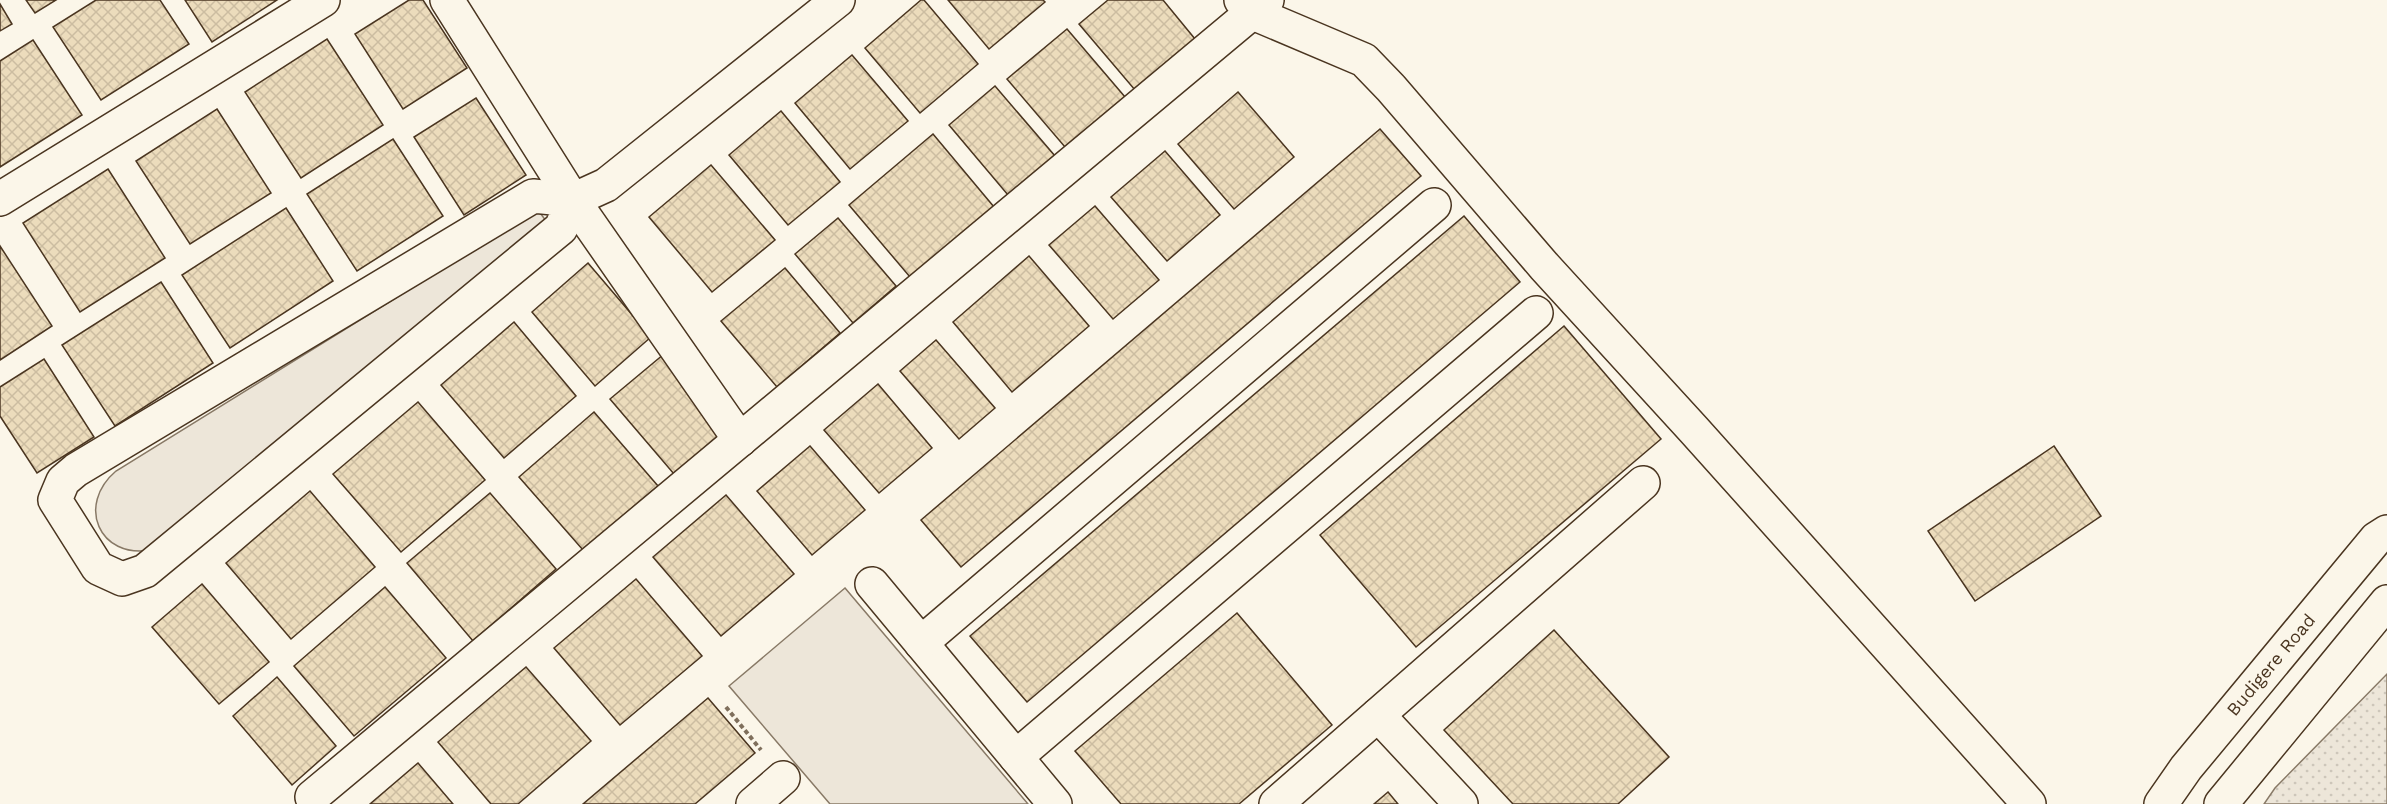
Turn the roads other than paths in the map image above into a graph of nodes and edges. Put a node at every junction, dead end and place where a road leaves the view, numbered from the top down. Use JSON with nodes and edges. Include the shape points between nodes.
{"nodes":[{"id":1,"x":323,"y":0,"type":"edge"},
{"id":2,"x":447,"y":0,"type":"edge"},
{"id":3,"x":838,"y":0,"type":"edge"},
{"id":4,"x":1282,"y":0,"type":"edge"},
{"id":5,"x":1253,"y":4,"type":"edge"},
{"id":6,"x":1292,"y":32,"type":"junction"},
{"id":7,"x":0,"y":199,"type":"edge"},
{"id":8,"x":573,"y":200,"type":"junction"},
{"id":9,"x":1434,"y":205,"type":"dead end"},
{"id":10,"x":1536,"y":313,"type":"dead end"},
{"id":11,"x":740,"y":440,"type":"junction"},
{"id":12,"x":1643,"y":483,"type":"dead end"},
{"id":13,"x":2387,"y":532,"type":"edge"},
{"id":14,"x":872,"y":584,"type":"dead end"},
{"id":15,"x":2387,"y":602,"type":"edge"},
{"id":16,"x":921,"y":643,"type":"junction"},
{"id":17,"x":1378,"y":715,"type":"junction"},
{"id":18,"x":1016,"y":757,"type":"junction"},
{"id":19,"x":783,"y":778,"type":"dead end"},
{"id":20,"x":312,"y":797,"type":"dead end"},
{"id":21,"x":753,"y":804,"type":"edge"},
{"id":22,"x":1055,"y":804,"type":"edge"},
{"id":23,"x":1276,"y":804,"type":"edge"},
{"id":24,"x":1461,"y":804,"type":"edge"},
{"id":25,"x":2029,"y":804,"type":"edge"},
{"id":26,"x":2161,"y":804,"type":"edge"},
{"id":27,"x":2221,"y":804,"type":"edge"}],
"edges":[{"from":1,"to":7,"type":"street"},
{"from":2,"to":8,"type":"street"},
{"from":3,"to":8,"type":"street","via":[[606,185]]},
{"from":4,"to":6,"type":"street"},
{"from":5,"to":6,"type":"street"},
{"from":5,"to":11,"type":"street"},
{"from":6,"to":25,"type":"street","via":[[1364,60],[1391,88],[1544,266]]},
{"from":8,"to":8,"type":"street","via":[[561,228],[145,571],[122,579],[98,568],[55,500],[63,482],[76,470],[533,196]]},
{"from":8,"to":11,"type":"street"},
{"from":9,"to":16,"type":"street"},
{"from":10,"to":18,"type":"street"},
{"from":11,"to":20,"type":"street"},
{"from":12,"to":17,"type":"street"},
{"from":13,"to":26,"type":"street","name":"Budigere Road","via":[[2376,539],[2186,768]]},
{"from":14,"to":16,"type":"street"},
{"from":15,"to":27,"type":"street"},
{"from":16,"to":18,"type":"street"},
{"from":17,"to":23,"type":"street"},
{"from":17,"to":24,"type":"street"},
{"from":18,"to":22,"type":"street"},
{"from":19,"to":21,"type":"street"}]}
